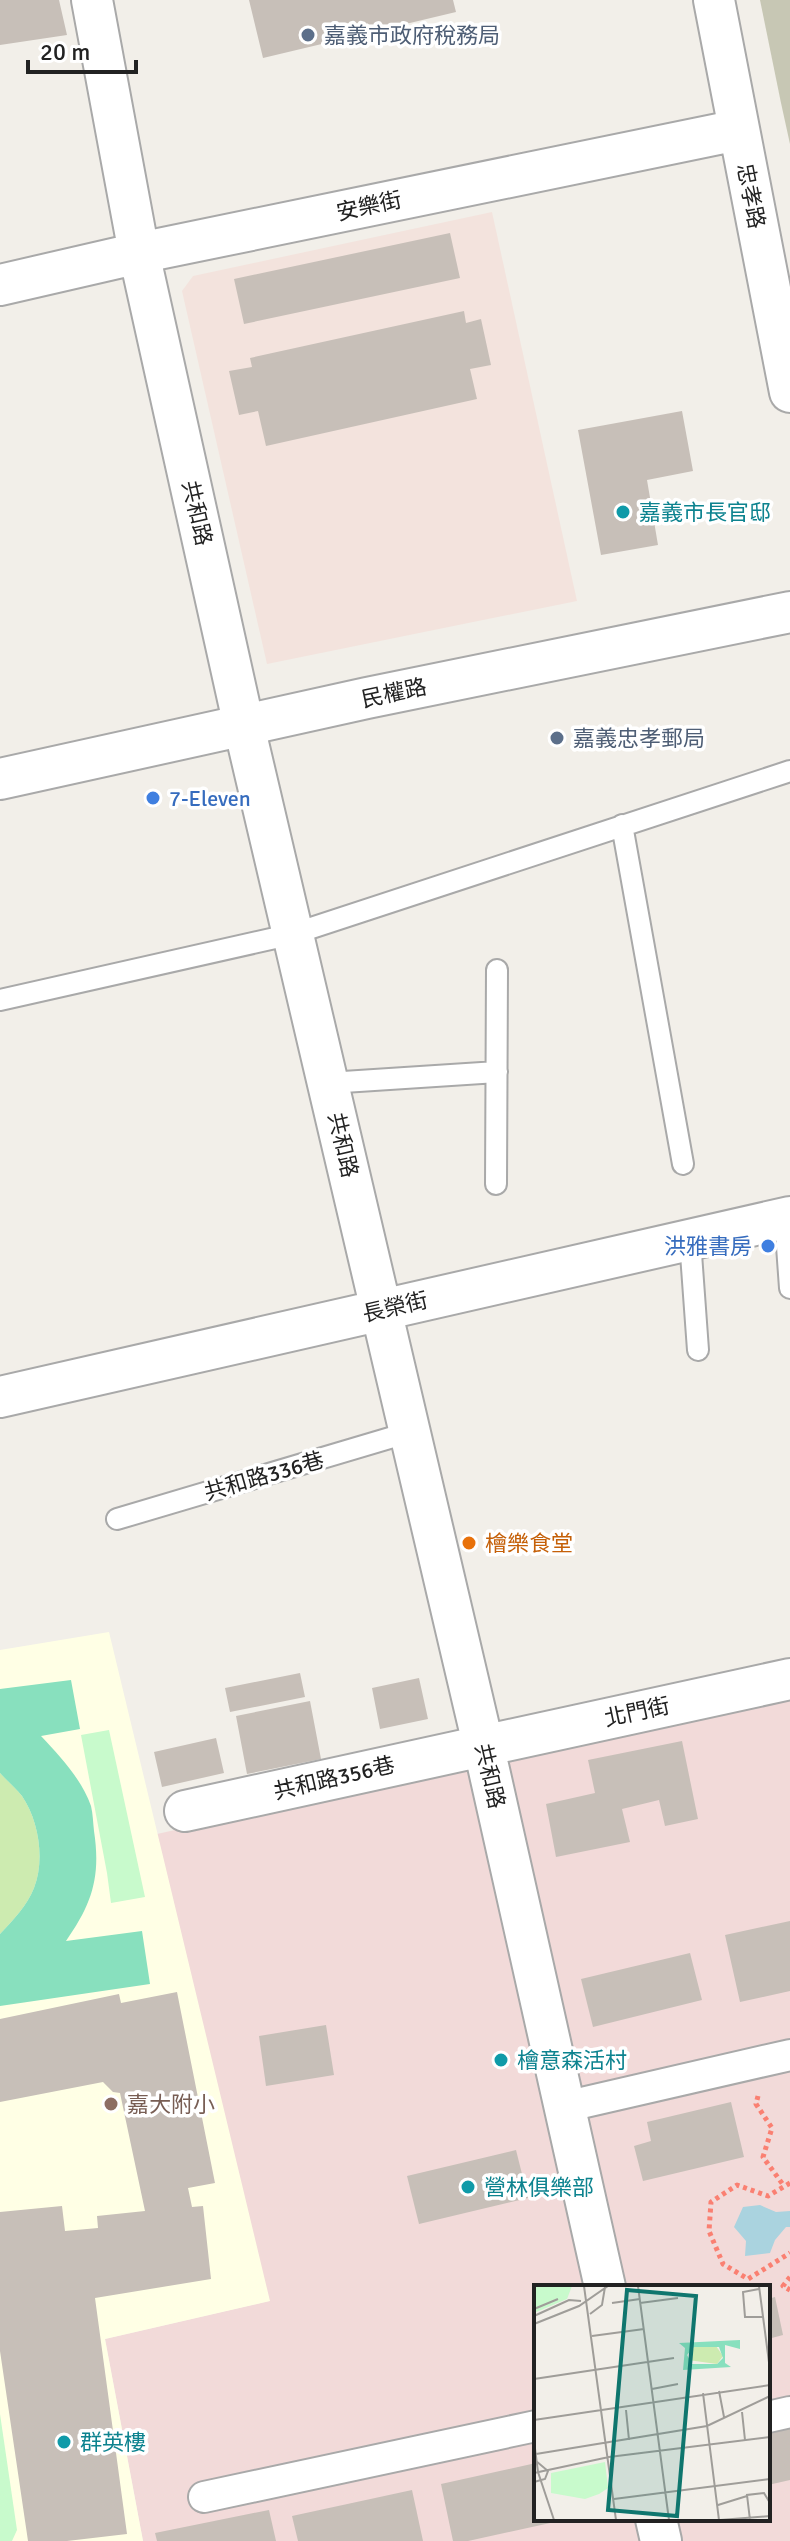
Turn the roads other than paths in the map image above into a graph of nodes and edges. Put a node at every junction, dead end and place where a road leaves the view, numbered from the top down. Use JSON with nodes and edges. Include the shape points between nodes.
{"nodes":[{"id":1,"x":92,"y":0,"type":"edge"},
{"id":2,"x":714,"y":0,"type":"edge"},
{"id":3,"x":738,"y":130,"type":"junction"},
{"id":4,"x":139,"y":253,"type":"junction"},
{"id":5,"x":0,"y":285,"type":"edge"},
{"id":6,"x":790,"y":392,"type":"edge"},
{"id":7,"x":790,"y":612,"type":"edge"},
{"id":8,"x":244,"y":726,"type":"junction"},
{"id":9,"x":790,"y":771,"type":"edge"},
{"id":10,"x":0,"y":779,"type":"edge"},
{"id":11,"x":622,"y":825,"type":"junction"},
{"id":12,"x":293,"y":934,"type":"junction"},
{"id":13,"x":497,"y":970,"type":"dead end"},
{"id":14,"x":0,"y":1000,"type":"edge"},
{"id":15,"x":497,"y":1072,"type":"junction"},
{"id":16,"x":328,"y":1083,"type":"junction"},
{"id":17,"x":683,"y":1164,"type":"dead end"},
{"id":18,"x":496,"y":1184,"type":"dead end"},
{"id":19,"x":788,"y":1218,"type":"edge"},
{"id":20,"x":690,"y":1240,"type":"junction"},
{"id":21,"x":790,"y":1288,"type":"edge"},
{"id":22,"x":382,"y":1310,"type":"junction"},
{"id":23,"x":698,"y":1350,"type":"dead end"},
{"id":24,"x":0,"y":1397,"type":"edge"},
{"id":25,"x":410,"y":1432,"type":"junction"},
{"id":26,"x":117,"y":1519,"type":"dead end"},
{"id":27,"x":790,"y":1679,"type":"edge"},
{"id":28,"x":483,"y":1745,"type":"junction"},
{"id":29,"x":185,"y":1811,"type":"dead end"},
{"id":30,"x":779,"y":2057,"type":"edge"},
{"id":31,"x":564,"y":2107,"type":"junction"},
{"id":32,"x":605,"y":2285,"type":"edge"},
{"id":33,"x":790,"y":2412,"type":"edge"},
{"id":34,"x":770,"y":2417,"type":"edge"},
{"id":35,"x":534,"y":2426,"type":"edge"},
{"id":36,"x":204,"y":2497,"type":"dead end"},
{"id":37,"x":656,"y":2521,"type":"edge"},
{"id":38,"x":661,"y":2541,"type":"edge"}],
"edges":[{"from":1,"to":4,"type":"street","name":"共和路"},
{"from":2,"to":3,"type":"street","name":"忠孝路"},
{"from":3,"to":4,"type":"street","name":"安樂街"},
{"from":3,"to":6,"type":"street","name":"忠孝路"},
{"from":4,"to":5,"type":"street","name":"安樂街"},
{"from":4,"to":8,"type":"street","name":"共和路"},
{"from":7,"to":8,"type":"street","name":"民權路"},
{"from":8,"to":10,"type":"street","name":"民權路"},
{"from":8,"to":12,"type":"street","name":"共和路"},
{"from":9,"to":11,"type":"lane"},
{"from":11,"to":12,"type":"lane"},
{"from":11,"to":17,"type":"lane"},
{"from":12,"to":14,"type":"lane"},
{"from":12,"to":16,"type":"street","name":"共和路"},
{"from":13,"to":15,"type":"lane"},
{"from":15,"to":16,"type":"lane"},
{"from":15,"to":18,"type":"lane"},
{"from":16,"to":22,"type":"street","name":"共和路"},
{"from":19,"to":20,"type":"street","name":"長榮街"},
{"from":19,"to":21,"type":"lane"},
{"from":20,"to":22,"type":"street","name":"長榮街"},
{"from":20,"to":23,"type":"lane"},
{"from":22,"to":24,"type":"street","name":"長榮街"},
{"from":22,"to":25,"type":"street","name":"共和路"},
{"from":25,"to":26,"type":"lane","name":"共和路336巷"},
{"from":25,"to":28,"type":"street","name":"共和路"},
{"from":27,"to":28,"type":"street","name":"北門街"},
{"from":28,"to":29,"type":"street","name":"共和路356巷"},
{"from":28,"to":31,"type":"street","name":"共和路"},
{"from":30,"to":31,"type":"street"},
{"from":31,"to":32,"type":"street","name":"共和路"},
{"from":33,"to":34,"type":"street"},
{"from":35,"to":36,"type":"street"},
{"from":37,"to":38,"type":"street"}]}
